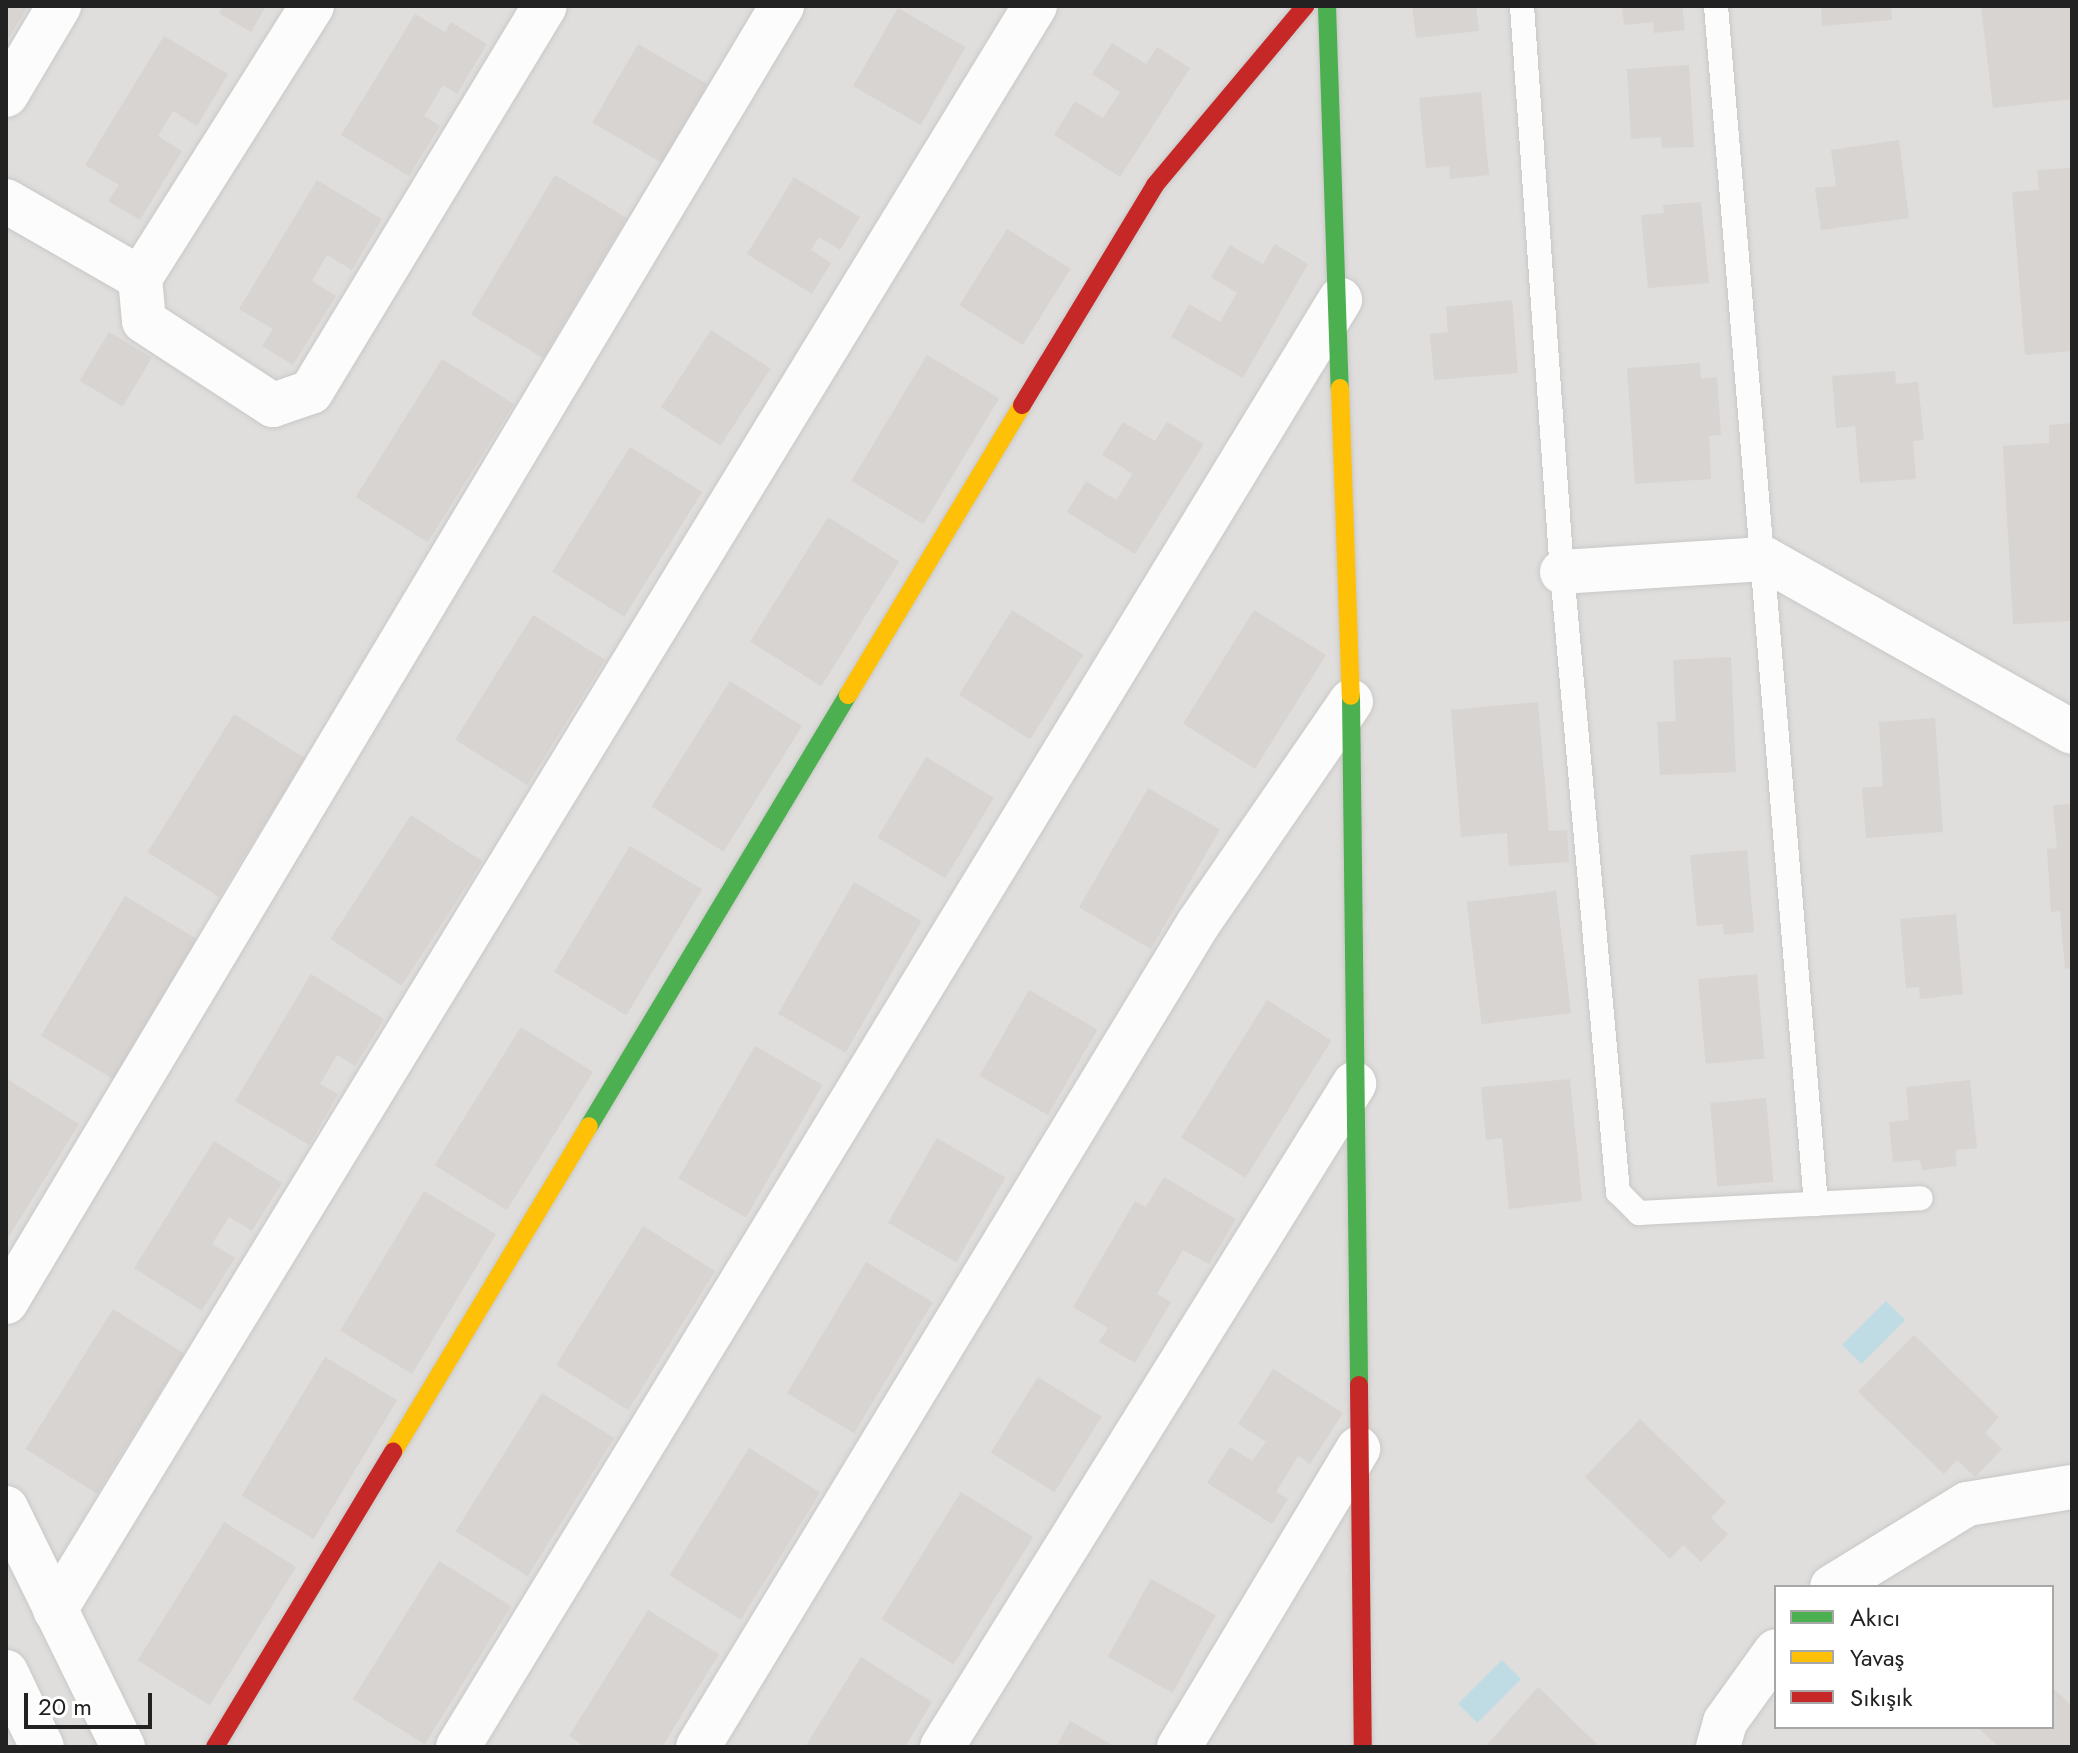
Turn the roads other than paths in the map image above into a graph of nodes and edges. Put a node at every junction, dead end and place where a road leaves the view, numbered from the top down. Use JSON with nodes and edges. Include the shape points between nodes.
{"nodes":[{"id":1,"x":59,"y":6,"type":"edge"},
{"id":2,"x":312,"y":6,"type":"edge"},
{"id":3,"x":545,"y":6,"type":"edge"},
{"id":4,"x":782,"y":6,"type":"edge"},
{"id":5,"x":1035,"y":6,"type":"edge"},
{"id":6,"x":1305,"y":6,"type":"edge"},
{"id":7,"x":1327,"y":6,"type":"edge"},
{"id":8,"x":1522,"y":6,"type":"edge"},
{"id":9,"x":1716,"y":6,"type":"edge"},
{"id":10,"x":6,"y":95,"type":"edge"},
{"id":11,"x":6,"y":201,"type":"edge"},
{"id":12,"x":140,"y":278,"type":"junction"},
{"id":13,"x":1340,"y":300,"type":"junction"},
{"id":14,"x":1765,"y":559,"type":"junction"},
{"id":15,"x":1562,"y":572,"type":"junction"},
{"id":16,"x":1351,"y":701,"type":"junction"},
{"id":17,"x":2072,"y":732,"type":"edge"},
{"id":18,"x":1354,"y":1084,"type":"junction"},
{"id":19,"x":1921,"y":1198,"type":"dead end"},
{"id":20,"x":1816,"y":1204,"type":"junction"},
{"id":21,"x":6,"y":1302,"type":"edge"},
{"id":22,"x":1358,"y":1449,"type":"junction"},
{"id":23,"x":2072,"y":1487,"type":"edge"},
{"id":24,"x":6,"y":1508,"type":"edge"},
{"id":25,"x":1835,"y":1585,"type":"edge"},
{"id":26,"x":55,"y":1610,"type":"junction"},
{"id":27,"x":1774,"y":1654,"type":"edge"},
{"id":28,"x":6,"y":1672,"type":"edge"},
{"id":29,"x":42,"y":1747,"type":"edge"},
{"id":30,"x":123,"y":1747,"type":"edge"},
{"id":31,"x":215,"y":1747,"type":"edge"},
{"id":32,"x":458,"y":1747,"type":"edge"},
{"id":33,"x":698,"y":1747,"type":"edge"},
{"id":34,"x":942,"y":1747,"type":"edge"},
{"id":35,"x":1179,"y":1747,"type":"edge"},
{"id":36,"x":1363,"y":1747,"type":"edge"},
{"id":37,"x":1718,"y":1747,"type":"edge"}],
"edges":[{"from":1,"to":10,"type":"street"},
{"from":2,"to":12,"type":"street"},
{"from":3,"to":12,"type":"street","via":[[311,392],[273,405],[144,321]]},
{"from":4,"to":21,"type":"street"},
{"from":5,"to":26,"type":"street"},
{"from":6,"to":31,"type":"street","via":[[1155,185]]},
{"from":7,"to":13,"type":"street"},
{"from":8,"to":15,"type":"lane"},
{"from":9,"to":14,"type":"lane"},
{"from":11,"to":12,"type":"street"},
{"from":13,"to":16,"type":"street"},
{"from":13,"to":32,"type":"street"},
{"from":14,"to":15,"type":"street"},
{"from":14,"to":17,"type":"street"},
{"from":14,"to":20,"type":"lane"},
{"from":15,"to":20,"type":"lane","via":[[1618,1192],[1639,1213]]},
{"from":16,"to":18,"type":"street"},
{"from":16,"to":33,"type":"street","via":[[1198,924]]},
{"from":18,"to":22,"type":"street"},
{"from":18,"to":34,"type":"street"},
{"from":19,"to":20,"type":"lane"},
{"from":22,"to":35,"type":"street"},
{"from":22,"to":36,"type":"street"},
{"from":23,"to":25,"type":"street","via":[[1967,1504]]},
{"from":24,"to":26,"type":"street"},
{"from":26,"to":30,"type":"street"},
{"from":27,"to":37,"type":"street","via":[[1725,1722]]},
{"from":28,"to":29,"type":"street"}]}
